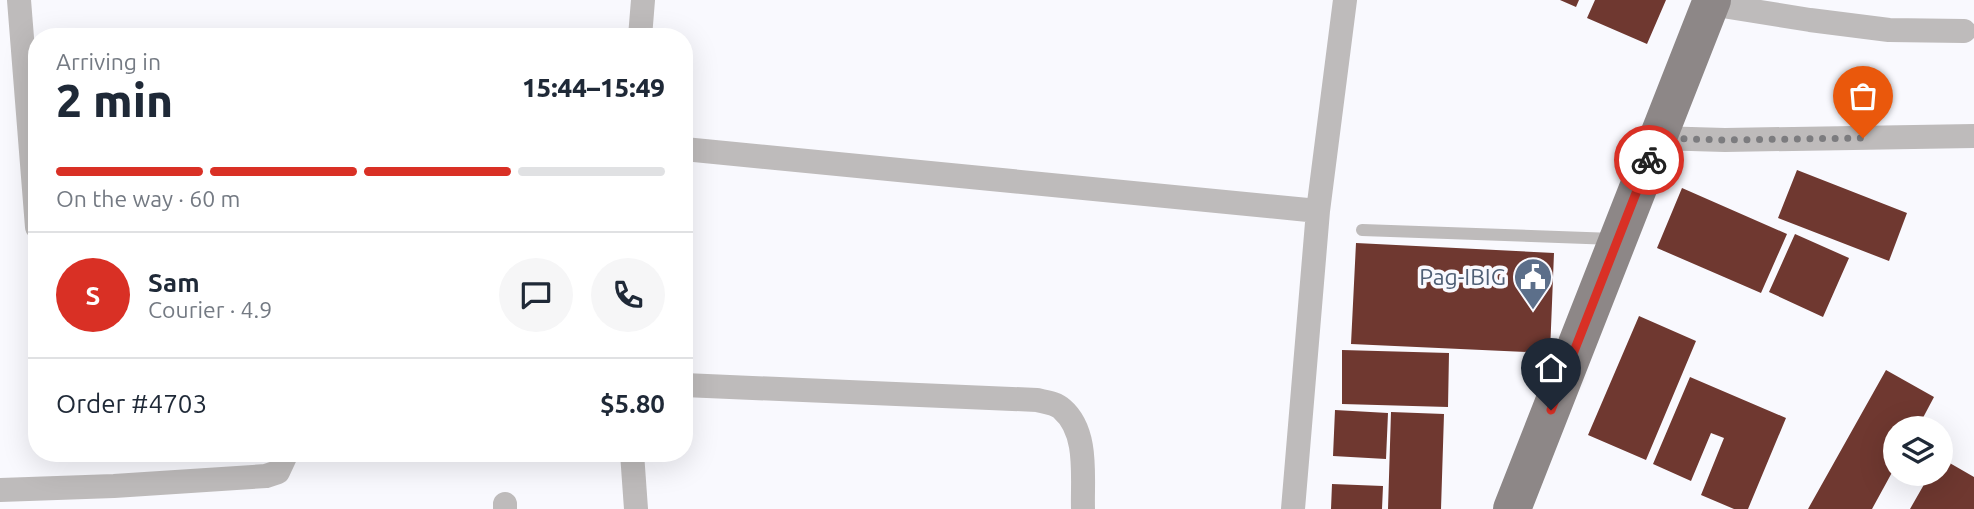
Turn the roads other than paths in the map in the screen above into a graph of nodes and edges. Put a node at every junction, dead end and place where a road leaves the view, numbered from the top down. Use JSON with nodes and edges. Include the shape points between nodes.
{"nodes":[{"id":1,"x":19,"y":0,"type":"edge"},
{"id":2,"x":643,"y":0,"type":"edge"},
{"id":3,"x":1345,"y":0,"type":"edge"},
{"id":4,"x":1711,"y":2,"type":"edge"},
{"id":5,"x":641,"y":28,"type":"edge"},
{"id":6,"x":1964,"y":31,"type":"dead end"},
{"id":7,"x":28,"y":114,"type":"edge"},
{"id":8,"x":1974,"y":136,"type":"edge"},
{"id":9,"x":1657,"y":138,"type":"junction"},
{"id":10,"x":693,"y":150,"type":"edge"},
{"id":11,"x":1318,"y":211,"type":"junction"},
{"id":12,"x":1362,"y":230,"type":"dead end"},
{"id":13,"x":1617,"y":239,"type":"junction"},
{"id":14,"x":693,"y":385,"type":"edge"},
{"id":15,"x":283,"y":462,"type":"edge"},
{"id":16,"x":633,"y":462,"type":"edge"},
{"id":17,"x":0,"y":490,"type":"edge"},
{"id":18,"x":636,"y":509,"type":"edge"},
{"id":19,"x":1083,"y":509,"type":"edge"},
{"id":20,"x":1293,"y":509,"type":"edge"},
{"id":21,"x":1512,"y":509,"type":"edge"}],
"edges":[{"from":1,"to":7,"type":"street"},
{"from":2,"to":5,"type":"street"},
{"from":3,"to":11,"type":"street"},
{"from":4,"to":6,"type":"street","via":[[1889,30]]},
{"from":4,"to":9,"type":"main road"},
{"from":8,"to":9,"type":"street"},
{"from":9,"to":13,"type":"main road"},
{"from":10,"to":11,"type":"street"},
{"from":11,"to":20,"type":"street"},
{"from":12,"to":13,"type":"lane"},
{"from":13,"to":21,"type":"main road"},
{"from":14,"to":19,"type":"street","via":[[1037,400],[1060,407],[1070,417],[1081,449]]},
{"from":15,"to":17,"type":"street","via":[[278,472],[266,476]]},
{"from":16,"to":18,"type":"street"}]}
